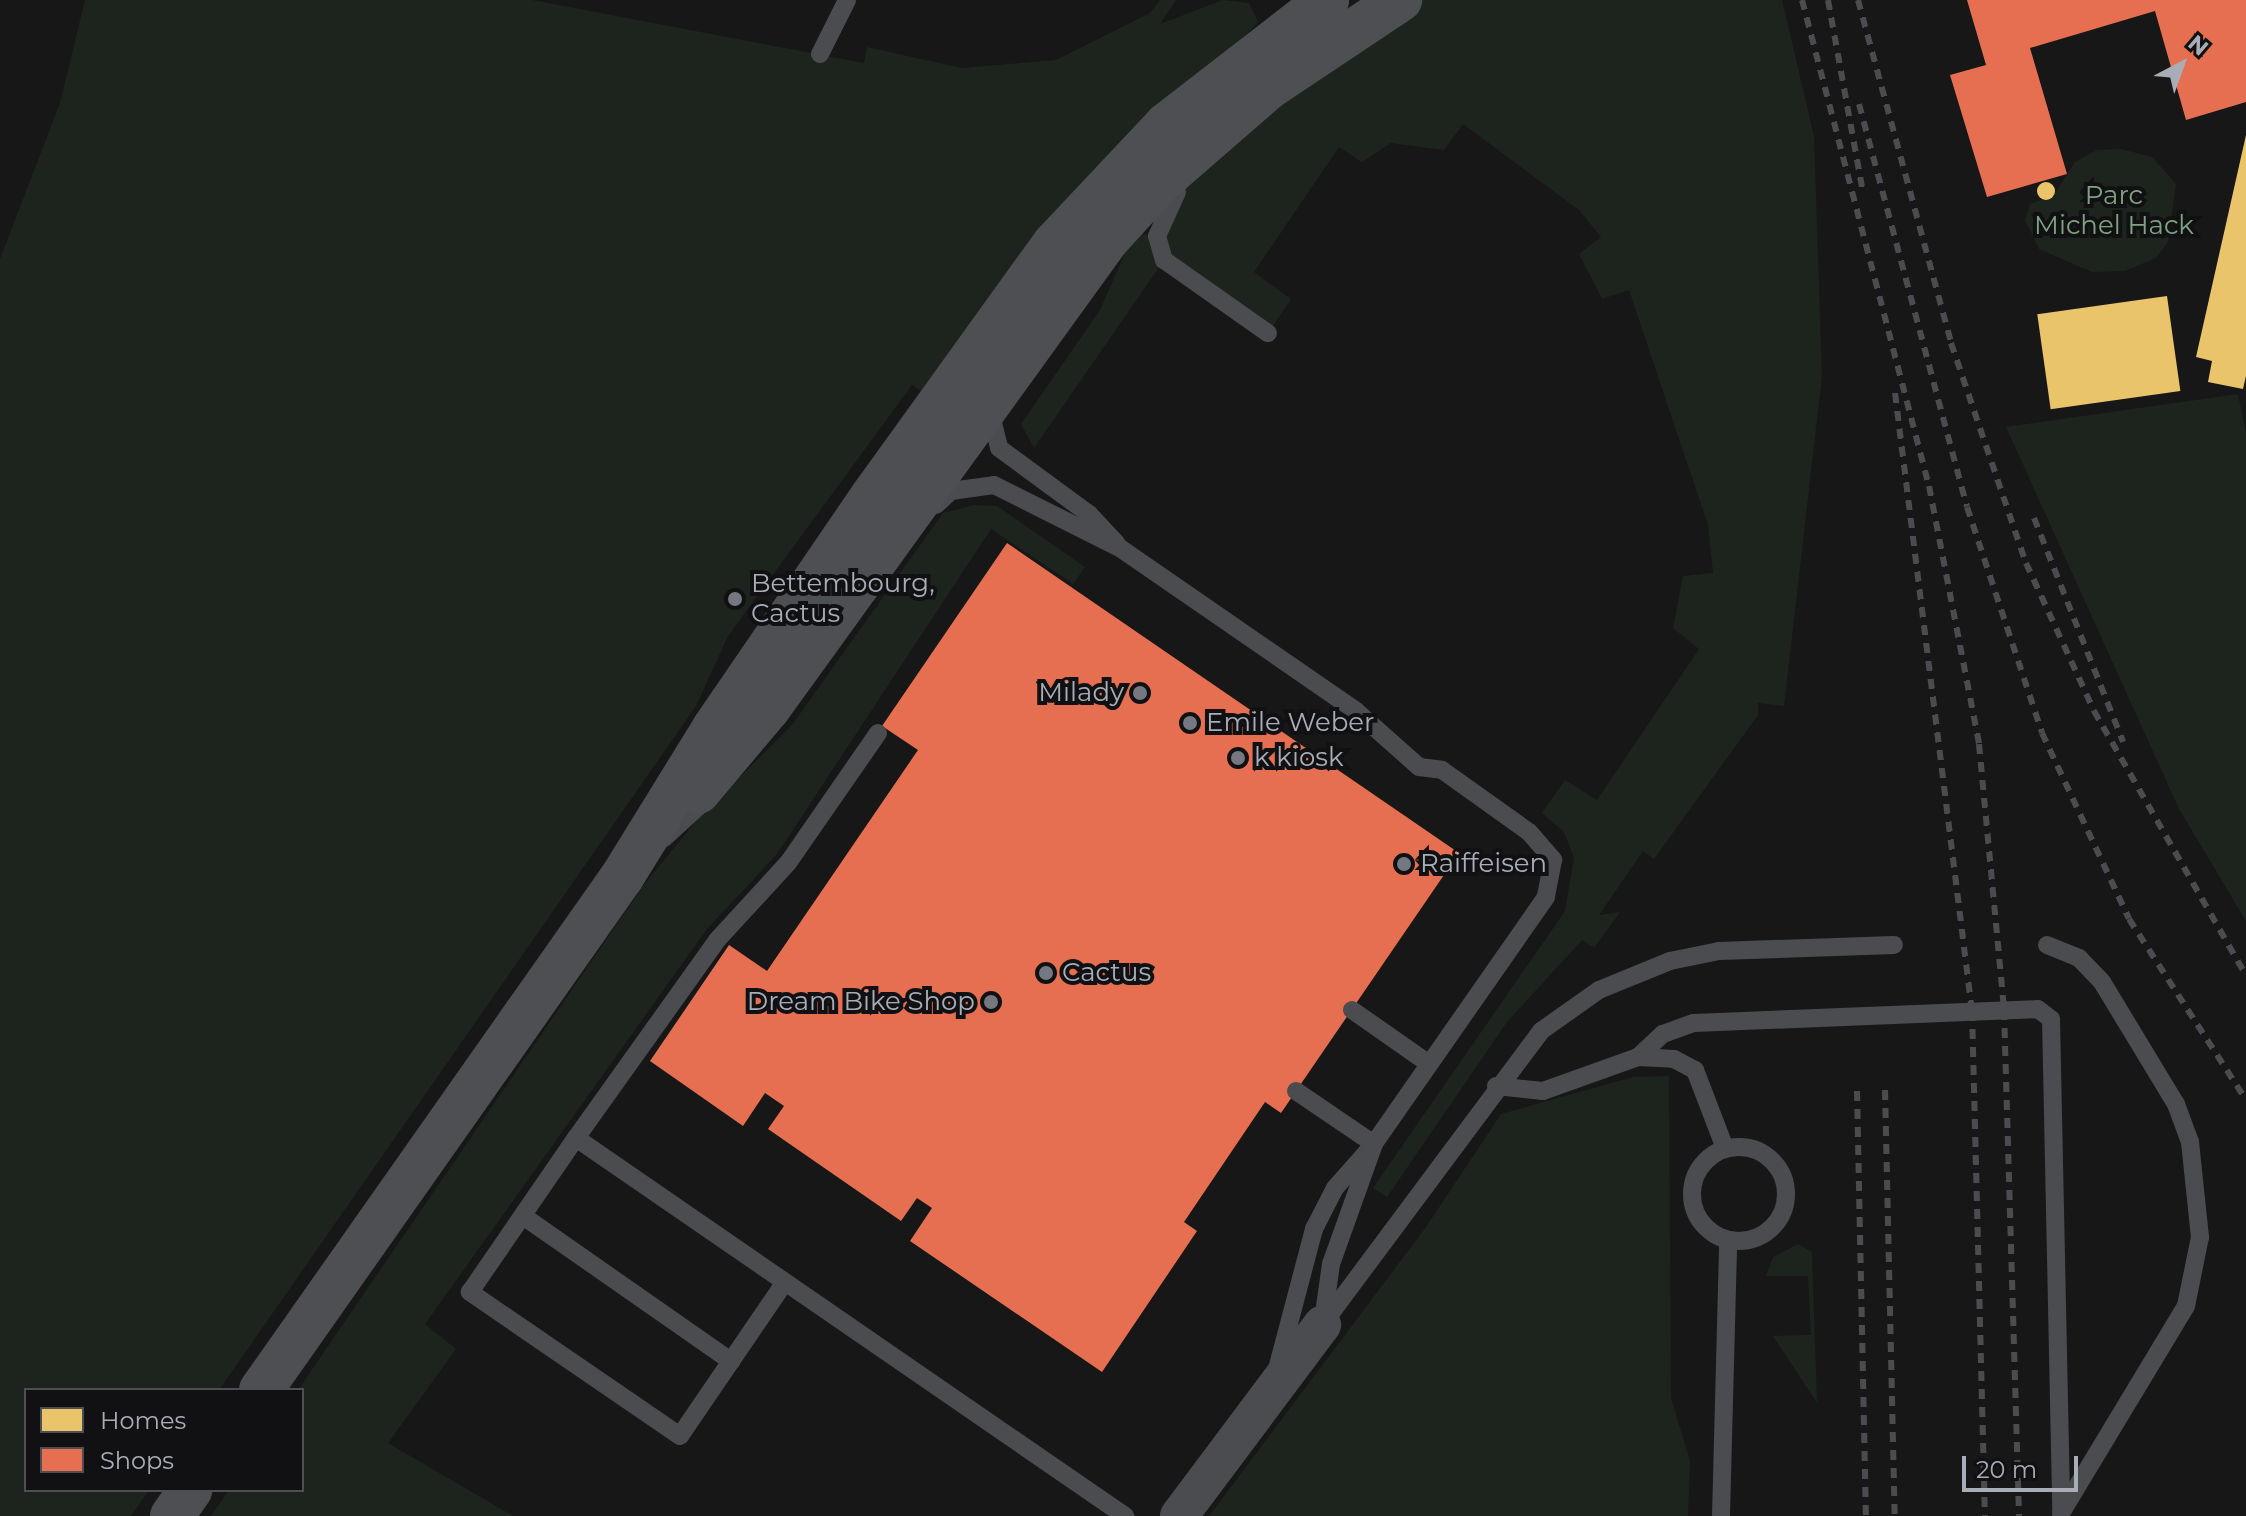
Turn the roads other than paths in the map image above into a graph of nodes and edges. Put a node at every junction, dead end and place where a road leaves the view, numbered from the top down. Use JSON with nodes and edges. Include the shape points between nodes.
{"nodes":[{"id":1,"x":847,"y":0,"type":"edge"},
{"id":2,"x":1327,"y":0,"type":"edge"},
{"id":3,"x":1400,"y":0,"type":"edge"},
{"id":4,"x":820,"y":54,"type":"dead end"},
{"id":5,"x":1316,"y":54,"type":"junction"},
{"id":6,"x":1166,"y":125,"type":"junction"},
{"id":7,"x":1268,"y":333,"type":"dead end"},
{"id":8,"x":989,"y":395,"type":"junction"},
{"id":9,"x":1120,"y":548,"type":"junction"},
{"id":10,"x":878,"y":733,"type":"dead end"},
{"id":11,"x":622,"y":877,"type":"junction"},
{"id":12,"x":1894,"y":945,"type":"dead end"},
{"id":13,"x":2047,"y":945,"type":"dead end"},
{"id":14,"x":1352,"y":1010,"type":"dead end"},
{"id":15,"x":1638,"y":1057,"type":"junction"},
{"id":16,"x":1429,"y":1064,"type":"junction"},
{"id":17,"x":1496,"y":1086,"type":"junction"},
{"id":18,"x":1296,"y":1091,"type":"dead end"},
{"id":19,"x":576,"y":1138,"type":"junction"},
{"id":20,"x":1374,"y":1144,"type":"junction"},
{"id":21,"x":1725,"y":1148,"type":"junction"},
{"id":22,"x":523,"y":1216,"type":"junction"},
{"id":23,"x":1728,"y":1240,"type":"junction"},
{"id":24,"x":785,"y":1282,"type":"junction"},
{"id":25,"x":1322,"y":1325,"type":"junction"},
{"id":26,"x":731,"y":1361,"type":"junction"},
{"id":27,"x":262,"y":1388,"type":"edge"},
{"id":28,"x":1271,"y":1395,"type":"junction"},
{"id":29,"x":189,"y":1492,"type":"edge"},
{"id":30,"x":172,"y":1516,"type":"edge"},
{"id":31,"x":1125,"y":1516,"type":"edge"},
{"id":32,"x":1179,"y":1516,"type":"edge"},
{"id":33,"x":1721,"y":1516,"type":"edge"}],
"edges":[{"from":1,"to":4,"type":"lane"},
{"from":2,"to":6,"type":"main road"},
{"from":3,"to":5,"type":"main road"},
{"from":5,"to":7,"type":"lane","via":[[1272,108],[1178,191],[1157,236],[1164,260]]},
{"from":5,"to":8,"type":"main road","via":[[1160,182]]},
{"from":6,"to":8,"type":"main road","via":[[1139,173],[1002,341]]},
{"from":6,"to":11,"type":"main road","via":[[1054,244],[920,428],[714,728]]},
{"from":8,"to":9,"type":"lane","via":[[999,448],[1089,514]]},
{"from":8,"to":11,"type":"main road","via":[[768,709]]},
{"from":9,"to":11,"type":"lane","via":[[1015,491],[994,485],[951,491],[783,721]]},
{"from":9,"to":16,"type":"lane","via":[[1356,711],[1419,767],[1442,770],[1544,844],[1553,880]]},
{"from":10,"to":19,"type":"lane","via":[[788,863],[718,939]]},
{"from":11,"to":27,"type":"main road"},
{"from":12,"to":17,"type":"lane","via":[[1719,951],[1670,961],[1599,990],[1541,1031]]},
{"from":13,"to":15,"type":"lane","via":[[2079,958],[2102,982],[2176,1104],[2190,1142],[2200,1237],[2186,1306],[2061,1513],[2051,1019],[2038,1009],[1694,1023],[1663,1034]]},
{"from":14,"to":16,"type":"lane"},
{"from":15,"to":17,"type":"lane","via":[[1543,1091]]},
{"from":15,"to":21,"type":"lane","via":[[1674,1059],[1695,1070]]},
{"from":16,"to":20,"type":"lane"},
{"from":17,"to":25,"type":"lane"},
{"from":18,"to":20,"type":"lane"},
{"from":19,"to":22,"type":"lane"},
{"from":19,"to":24,"type":"lane"},
{"from":20,"to":25,"type":"lane","via":[[1331,1264]]},
{"from":20,"to":28,"type":"lane","via":[[1335,1188],[1314,1229]]},
{"from":21,"to":23,"type":"lane","via":[[1701,1166],[1692,1195],[1702,1223]]},
{"from":21,"to":23,"type":"lane","via":[[1769,1156],[1787,1199],[1772,1228]]},
{"from":22,"to":26,"type":"lane"},
{"from":22,"to":26,"type":"lane","via":[[470,1292],[680,1436]]},
{"from":23,"to":33,"type":"lane"},
{"from":24,"to":26,"type":"lane"},
{"from":24,"to":31,"type":"lane"},
{"from":25,"to":28,"type":"street"},
{"from":28,"to":32,"type":"street"},
{"from":29,"to":30,"type":"main road"}]}
